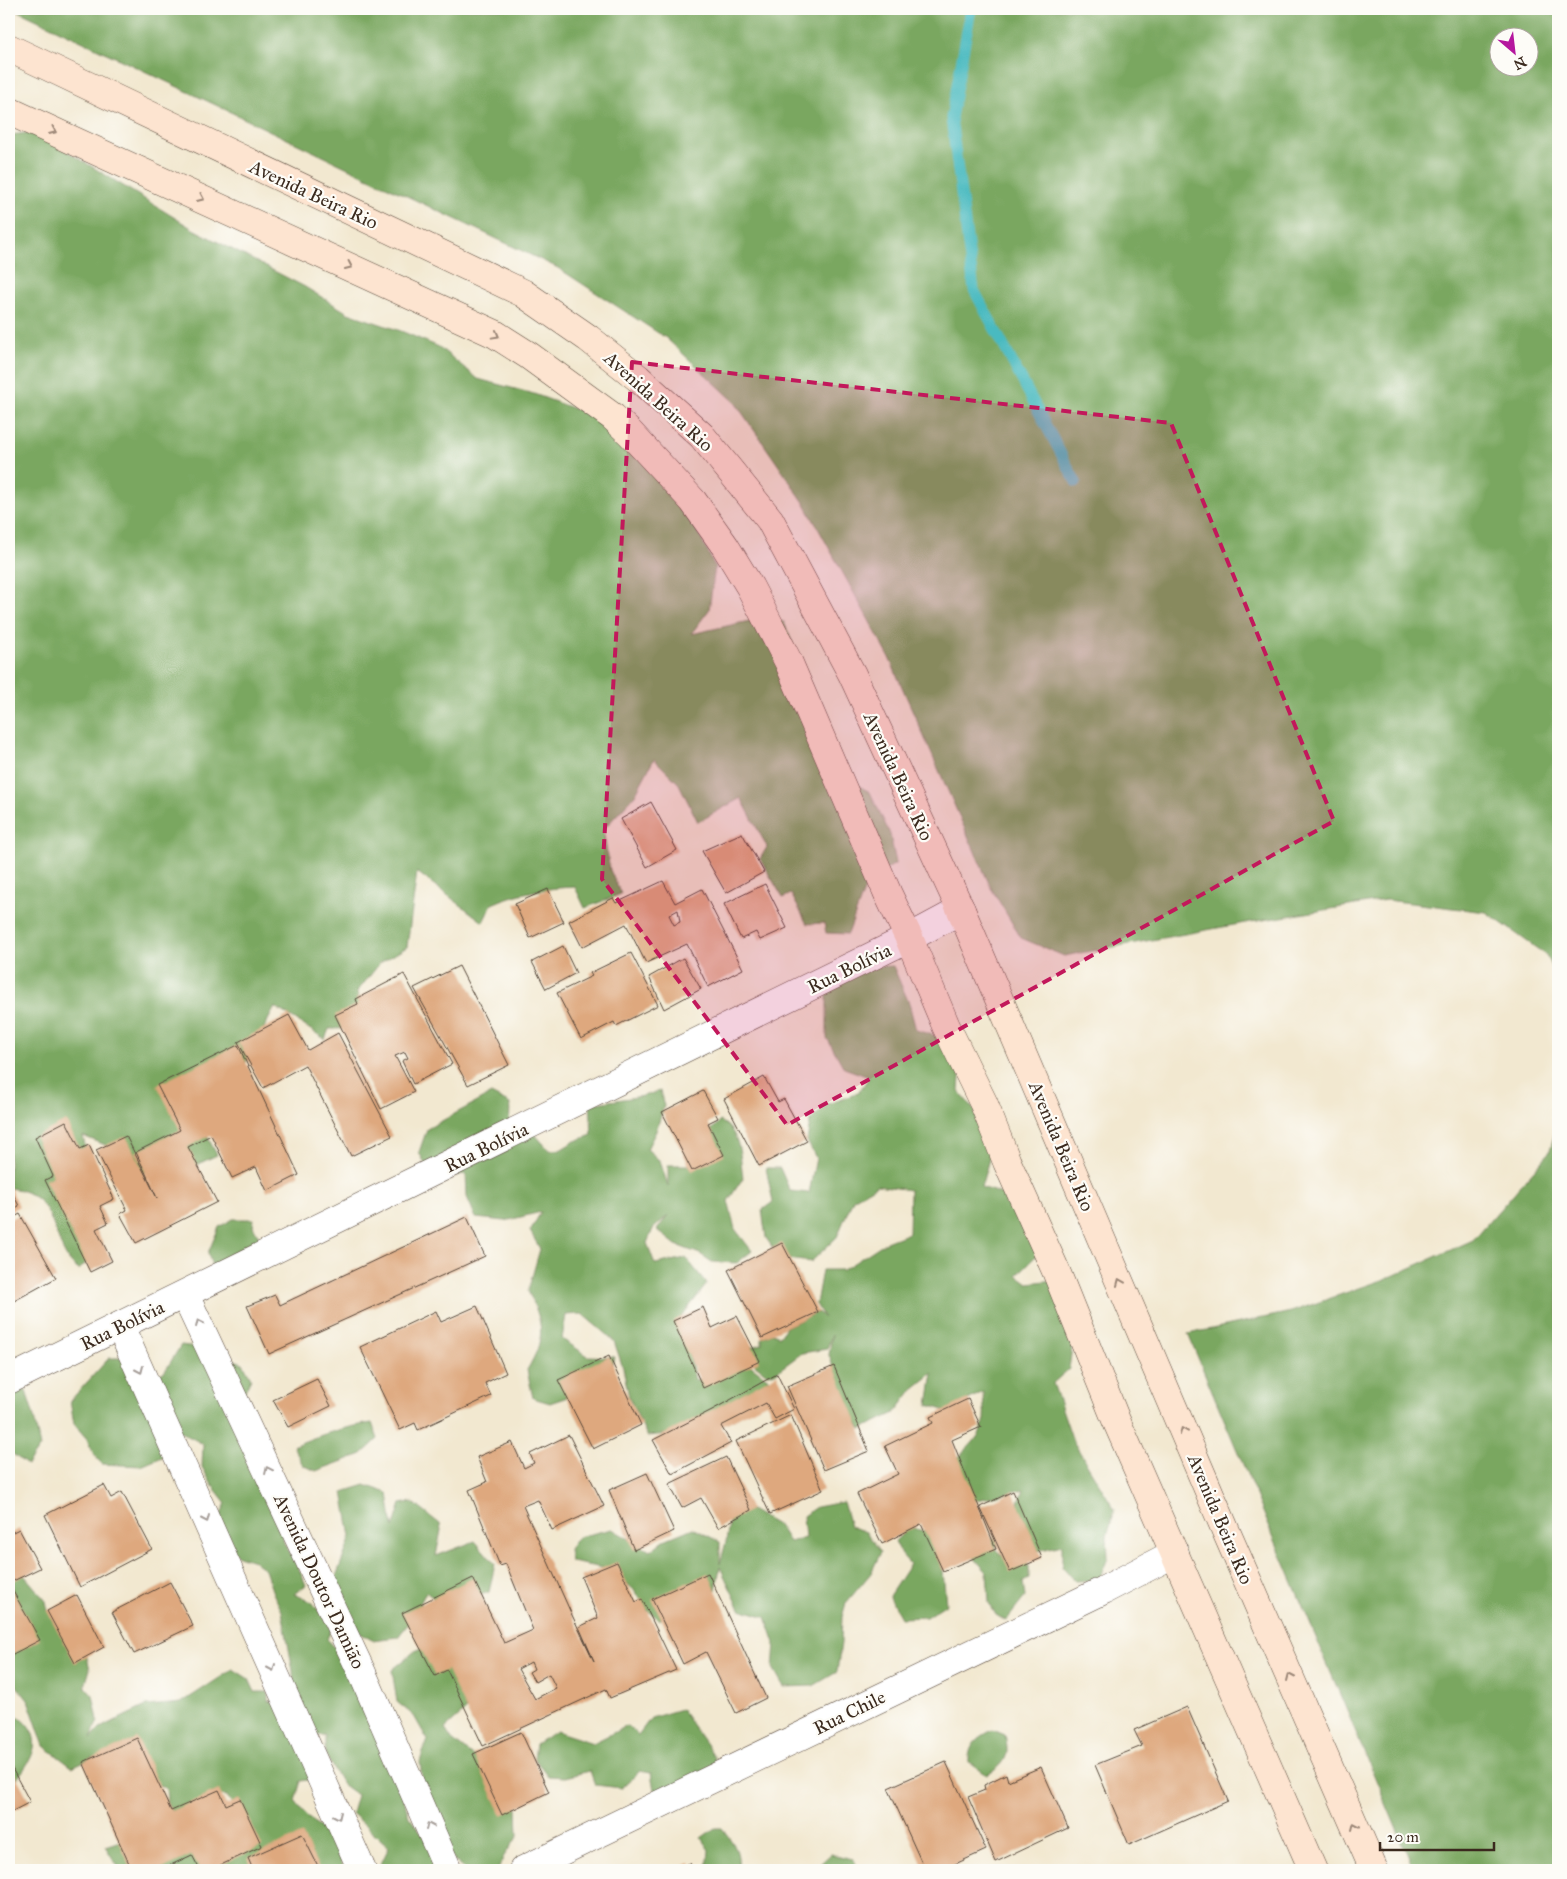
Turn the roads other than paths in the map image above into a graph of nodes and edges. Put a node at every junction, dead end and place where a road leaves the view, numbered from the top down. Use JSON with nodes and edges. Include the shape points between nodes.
{"nodes":[{"id":1,"x":9,"y":48,"type":"edge"},
{"id":2,"x":9,"y":111,"type":"edge"},
{"id":3,"x":961,"y":910,"type":"junction"},
{"id":4,"x":909,"y":938,"type":"junction"},
{"id":5,"x":185,"y":1295,"type":"junction"},
{"id":6,"x":120,"y":1326,"type":"junction"},
{"id":7,"x":9,"y":1380,"type":"edge"},
{"id":8,"x":1175,"y":1553,"type":"junction"},
{"id":9,"x":362,"y":1870,"type":"edge"},
{"id":10,"x":448,"y":1870,"type":"edge"},
{"id":11,"x":523,"y":1870,"type":"edge"},
{"id":12,"x":1313,"y":1870,"type":"edge"},
{"id":13,"x":1374,"y":1870,"type":"edge"}],
"edges":[{"from":1,"to":3,"type":"street","name":"Avenida Beira Rio","via":[[523,292],[646,384],[702,436],[770,520],[852,674]]},
{"from":2,"to":4,"type":"street","one_way":true,"via":[[495,334],[613,417],[693,501],[750,587],[788,662]]},
{"from":3,"to":4,"type":"street","name":"Rua Bolívia"},
{"from":13,"to":3,"type":"street","name":"Avenida Beira Rio","one_way":true,"via":[[1225,1530]]},
{"from":4,"to":5,"type":"street","name":"Rua Bolívia"},
{"from":4,"to":8,"type":"street","via":[[1056,1271],[1116,1420]]},
{"from":5,"to":6,"type":"street","name":"Rua Bolívia"},
{"from":10,"to":5,"type":"street","name":"Avenida Doutor Damião","one_way":true,"via":[[364,1675]]},
{"from":6,"to":7,"type":"street","name":"Rua Bolívia"},
{"from":6,"to":9,"type":"street","one_way":true},
{"from":8,"to":11,"type":"street","name":"Rua Chile"},
{"from":8,"to":12,"type":"street"}]}
